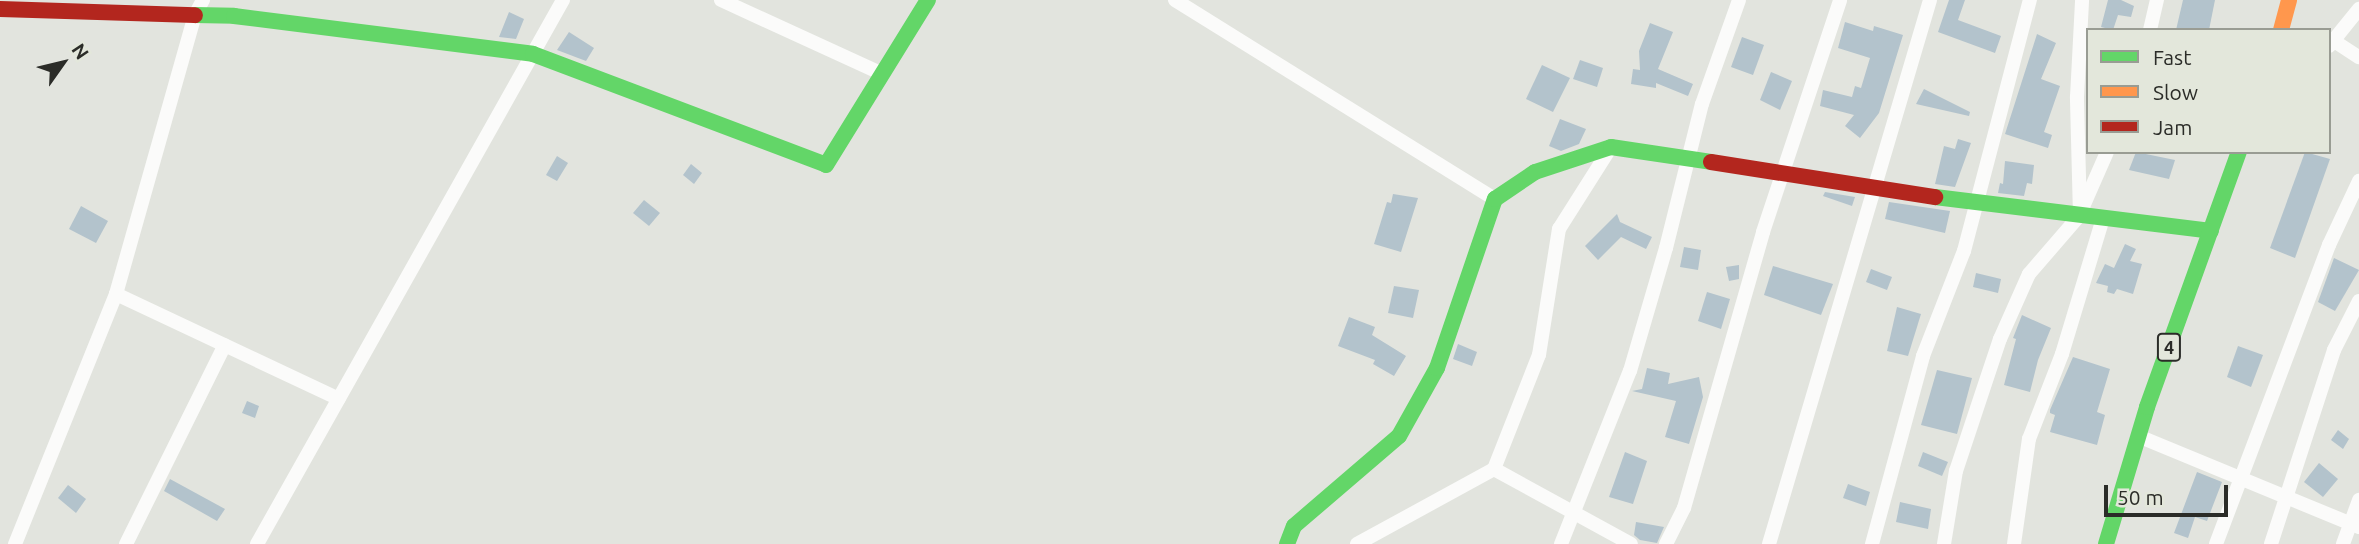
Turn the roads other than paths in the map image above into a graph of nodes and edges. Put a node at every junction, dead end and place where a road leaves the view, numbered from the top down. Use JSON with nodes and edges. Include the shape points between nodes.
{"nodes":[{"id":1,"x":563,"y":0,"type":"edge"},
{"id":2,"x":720,"y":0,"type":"edge"},
{"id":3,"x":928,"y":0,"type":"edge"},
{"id":4,"x":1175,"y":0,"type":"edge"},
{"id":5,"x":1739,"y":0,"type":"edge"},
{"id":6,"x":1840,"y":0,"type":"edge"},
{"id":7,"x":1930,"y":0,"type":"edge"},
{"id":8,"x":2030,"y":0,"type":"edge"},
{"id":9,"x":2082,"y":0,"type":"edge"},
{"id":10,"x":2157,"y":0,"type":"edge"},
{"id":11,"x":2289,"y":0,"type":"edge"},
{"id":12,"x":199,"y":8,"type":"edge"},
{"id":13,"x":0,"y":9,"type":"edge"},
{"id":14,"x":2359,"y":9,"type":"edge"},
{"id":15,"x":2150,"y":28,"type":"edge"},
{"id":16,"x":2282,"y":28,"type":"edge"},
{"id":17,"x":2331,"y":43,"type":"edge"},
{"id":18,"x":533,"y":54,"type":"junction"},
{"id":19,"x":2359,"y":57,"type":"edge"},
{"id":20,"x":884,"y":74,"type":"junction"},
{"id":21,"x":1611,"y":147,"type":"junction"},
{"id":22,"x":2106,"y":154,"type":"edge"},
{"id":23,"x":2238,"y":154,"type":"edge"},
{"id":24,"x":1688,"y":159,"type":"junction"},
{"id":25,"x":1783,"y":173,"type":"junction"},
{"id":26,"x":2359,"y":181,"type":"edge"},
{"id":27,"x":1875,"y":187,"type":"junction"},
{"id":28,"x":1495,"y":199,"type":"junction"},
{"id":29,"x":1977,"y":203,"type":"junction"},
{"id":30,"x":2080,"y":215,"type":"junction"},
{"id":31,"x":2103,"y":218,"type":"junction"},
{"id":32,"x":2211,"y":231,"type":"junction"},
{"id":33,"x":116,"y":294,"type":"junction"},
{"id":34,"x":2359,"y":301,"type":"edge"},
{"id":35,"x":225,"y":345,"type":"junction"},
{"id":36,"x":339,"y":399,"type":"junction"},
{"id":37,"x":2138,"y":436,"type":"junction"},
{"id":38,"x":1494,"y":470,"type":"junction"},
{"id":39,"x":2241,"y":478,"type":"junction"},
{"id":40,"x":2286,"y":497,"type":"junction"},
{"id":41,"x":2359,"y":500,"type":"edge"},
{"id":42,"x":1572,"y":512,"type":"junction"},
{"id":43,"x":2355,"y":525,"type":"edge"},
{"id":44,"x":15,"y":544,"type":"edge"},
{"id":45,"x":126,"y":544,"type":"edge"},
{"id":46,"x":257,"y":544,"type":"edge"},
{"id":47,"x":1287,"y":544,"type":"edge"},
{"id":48,"x":1357,"y":544,"type":"edge"},
{"id":49,"x":1561,"y":544,"type":"edge"},
{"id":50,"x":1631,"y":544,"type":"edge"},
{"id":51,"x":1666,"y":544,"type":"edge"},
{"id":52,"x":1769,"y":544,"type":"edge"},
{"id":53,"x":1872,"y":544,"type":"edge"},
{"id":54,"x":1944,"y":544,"type":"edge"},
{"id":55,"x":2014,"y":544,"type":"edge"},
{"id":56,"x":2106,"y":544,"type":"edge"},
{"id":57,"x":2216,"y":544,"type":"edge"},
{"id":58,"x":2271,"y":544,"type":"edge"},
{"id":59,"x":2343,"y":544,"type":"edge"}],
"edges":[{"from":1,"to":18,"type":"street"},
{"from":2,"to":20,"type":"street"},
{"from":3,"to":20,"type":"main road"},
{"from":4,"to":28,"type":"street"},
{"from":5,"to":24,"type":"street"},
{"from":6,"to":25,"type":"street"},
{"from":7,"to":27,"type":"street"},
{"from":8,"to":29,"type":"street"},
{"from":9,"to":30,"type":"street","via":[[2077,97]]},
{"from":10,"to":15,"type":"street"},
{"from":11,"to":16,"type":"main road"},
{"from":12,"to":13,"type":"main road"},
{"from":12,"to":18,"type":"main road"},
{"from":12,"to":33,"type":"street"},
{"from":14,"to":17,"type":"street"},
{"from":17,"to":19,"type":"street"},
{"from":18,"to":20,"type":"main road","via":[[825,165]]},
{"from":18,"to":36,"type":"street"},
{"from":21,"to":24,"type":"main road"},
{"from":21,"to":28,"type":"main road","via":[[1535,172]]},
{"from":21,"to":38,"type":"street","via":[[1559,229],[1539,355]]},
{"from":22,"to":30,"type":"street"},
{"from":23,"to":32,"type":"main road","number":"4"},
{"from":24,"to":25,"type":"main road"},
{"from":24,"to":42,"type":"street","via":[[1630,371]]},
{"from":25,"to":27,"type":"main road"},
{"from":25,"to":51,"type":"street","via":[[1684,508]]},
{"from":26,"to":39,"type":"street","via":[[2329,245]]},
{"from":27,"to":29,"type":"main road"},
{"from":27,"to":52,"type":"street"},
{"from":28,"to":47,"type":"main road","via":[[1437,369],[1399,436],[1294,526]]},
{"from":29,"to":30,"type":"main road"},
{"from":29,"to":53,"type":"street","via":[[1964,251],[1923,356]]},
{"from":30,"to":31,"type":"main road"},
{"from":30,"to":54,"type":"street","via":[[2029,274],[2000,339],[1956,471]]},
{"from":31,"to":32,"type":"main road"},
{"from":31,"to":55,"type":"street","via":[[2062,354],[2029,439]]},
{"from":32,"to":37,"type":"main road","number":"4"},
{"from":33,"to":35,"type":"street"},
{"from":33,"to":44,"type":"street"},
{"from":34,"to":40,"type":"street","via":[[2334,350]]},
{"from":35,"to":36,"type":"street"},
{"from":35,"to":45,"type":"street"},
{"from":36,"to":46,"type":"street"},
{"from":37,"to":39,"type":"street"},
{"from":37,"to":56,"type":"main road","number":"4"},
{"from":38,"to":42,"type":"street"},
{"from":38,"to":48,"type":"street"},
{"from":39,"to":40,"type":"street"},
{"from":39,"to":57,"type":"street"},
{"from":40,"to":43,"type":"street"},
{"from":40,"to":58,"type":"street"},
{"from":41,"to":43,"type":"street"},
{"from":42,"to":49,"type":"street"},
{"from":42,"to":50,"type":"street"},
{"from":43,"to":59,"type":"street"}]}
